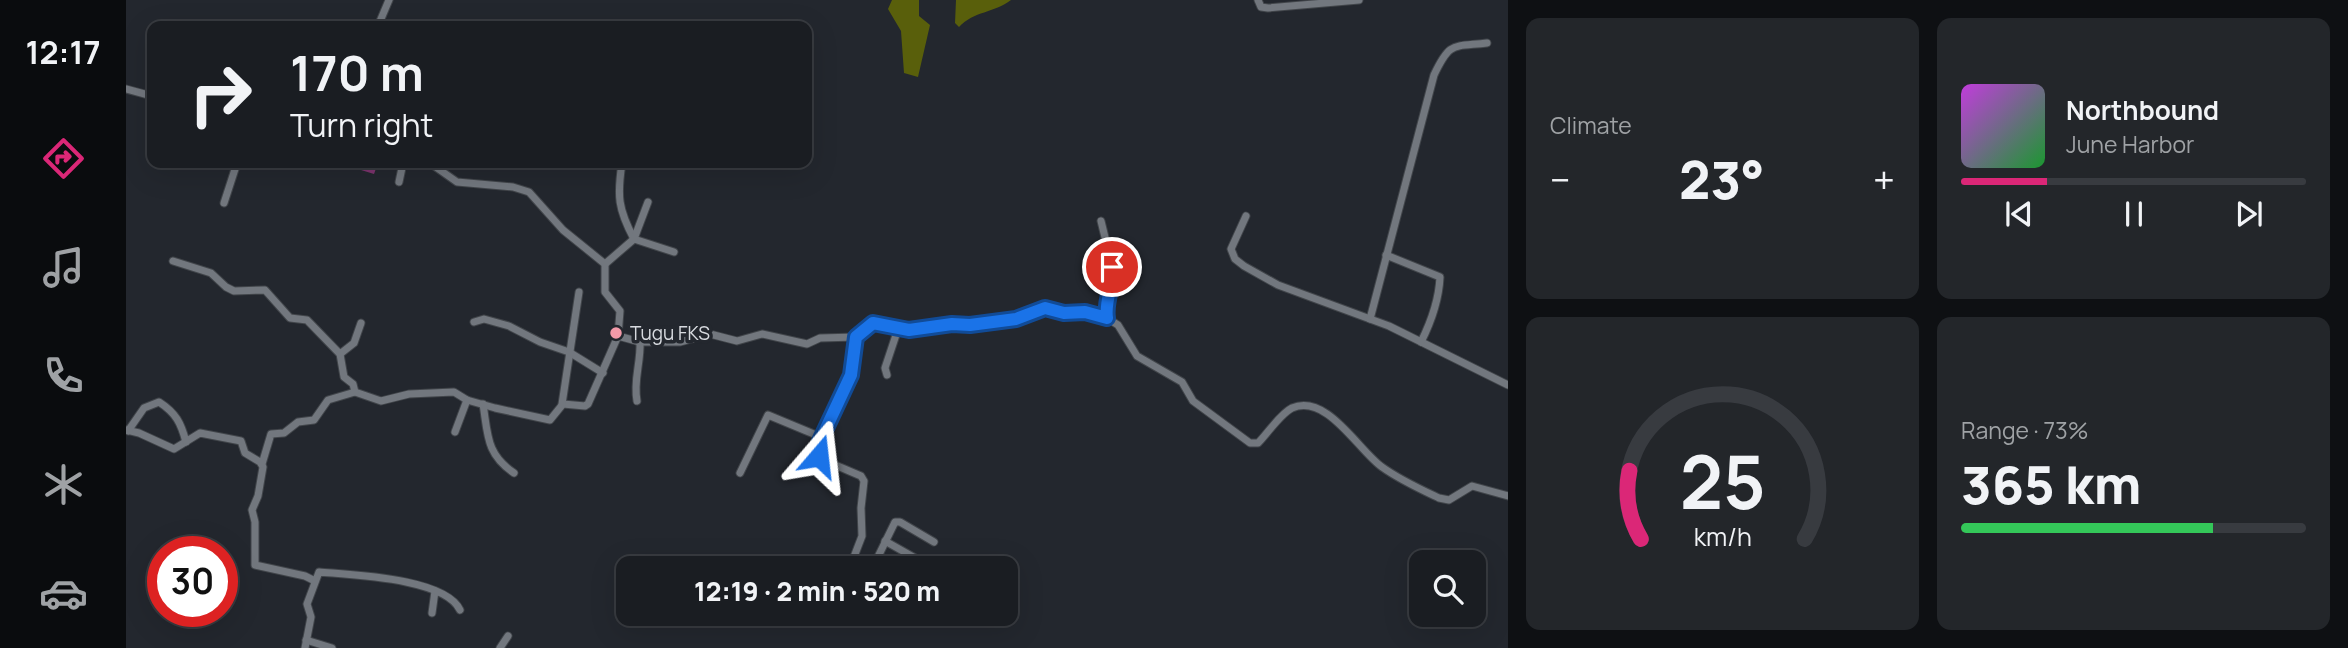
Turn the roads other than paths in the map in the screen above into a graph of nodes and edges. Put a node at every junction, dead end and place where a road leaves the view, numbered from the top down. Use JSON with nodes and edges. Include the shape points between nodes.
{"nodes":[{"id":1,"x":389,"y":0,"type":"edge"},
{"id":2,"x":1258,"y":0,"type":"edge"},
{"id":3,"x":1359,"y":0,"type":"edge"},
{"id":4,"x":380,"y":21,"type":"edge"},
{"id":5,"x":1487,"y":43,"type":"dead end"},
{"id":6,"x":126,"y":89,"type":"edge"},
{"id":7,"x":147,"y":95,"type":"edge"},
{"id":8,"x":235,"y":168,"type":"edge"},
{"id":9,"x":402,"y":168,"type":"edge"},
{"id":10,"x":437,"y":168,"type":"edge"},
{"id":11,"x":621,"y":168,"type":"edge"},
{"id":12,"x":399,"y":182,"type":"dead end"},
{"id":13,"x":648,"y":202,"type":"dead end"},
{"id":14,"x":223,"y":203,"type":"dead end"},
{"id":15,"x":1246,"y":216,"type":"dead end"},
{"id":16,"x":1101,"y":221,"type":"dead end"},
{"id":17,"x":634,"y":239,"type":"junction"},
{"id":18,"x":674,"y":252,"type":"dead end"},
{"id":19,"x":1386,"y":255,"type":"junction"},
{"id":20,"x":173,"y":261,"type":"dead end"},
{"id":21,"x":605,"y":264,"type":"junction"},
{"id":22,"x":579,"y":292,"type":"dead end"},
{"id":23,"x":1107,"y":318,"type":"junction"},
{"id":24,"x":1370,"y":319,"type":"junction"},
{"id":25,"x":474,"y":322,"type":"dead end"},
{"id":26,"x":361,"y":323,"type":"dead end"},
{"id":27,"x":898,"y":330,"type":"junction"},
{"id":28,"x":618,"y":336,"type":"junction"},
{"id":29,"x":856,"y":337,"type":"junction"},
{"id":30,"x":640,"y":342,"type":"junction"},
{"id":31,"x":1421,"y":342,"type":"junction"},
{"id":32,"x":569,"y":352,"type":"junction"},
{"id":33,"x":341,"y":354,"type":"junction"},
{"id":34,"x":603,"y":373,"type":"junction"},
{"id":35,"x":887,"y":375,"type":"dead end"},
{"id":36,"x":1508,"y":385,"type":"edge"},
{"id":37,"x":355,"y":392,"type":"junction"},
{"id":38,"x":467,"y":400,"type":"junction"},
{"id":39,"x":637,"y":401,"type":"dead end"},
{"id":40,"x":482,"y":404,"type":"junction"},
{"id":41,"x":562,"y":404,"type":"junction"},
{"id":42,"x":127,"y":430,"type":"edge"},
{"id":43,"x":455,"y":432,"type":"dead end"},
{"id":44,"x":821,"y":437,"type":"junction"},
{"id":45,"x":186,"y":442,"type":"junction"},
{"id":46,"x":262,"y":464,"type":"junction"},
{"id":47,"x":514,"y":473,"type":"dead end"},
{"id":48,"x":740,"y":473,"type":"dead end"},
{"id":49,"x":1508,"y":496,"type":"edge"},
{"id":50,"x":885,"y":541,"type":"junction"},
{"id":51,"x":934,"y":541,"type":"dead end"},
{"id":52,"x":854,"y":556,"type":"edge"},
{"id":53,"x":878,"y":556,"type":"edge"},
{"id":54,"x":912,"y":556,"type":"edge"},
{"id":55,"x":315,"y":581,"type":"junction"},
{"id":56,"x":435,"y":591,"type":"junction"},
{"id":57,"x":460,"y":610,"type":"dead end"},
{"id":58,"x":432,"y":614,"type":"dead end"},
{"id":59,"x":508,"y":636,"type":"dead end"},
{"id":60,"x":305,"y":644,"type":"edge"},
{"id":61,"x":332,"y":648,"type":"edge"},
{"id":62,"x":500,"y":648,"type":"edge"}],
"edges":[{"from":1,"to":4,"type":"street"},
{"from":2,"to":3,"type":"street","via":[[1261,7],[1268,8]]},
{"from":5,"to":19,"type":"street","via":[[1455,45],[1434,75]]},
{"from":6,"to":7,"type":"street"},
{"from":8,"to":14,"type":"street"},
{"from":9,"to":12,"type":"street"},
{"from":10,"to":21,"type":"street","via":[[457,182],[529,192],[563,230]]},
{"from":11,"to":17,"type":"street","via":[[620,208]]},
{"from":13,"to":17,"type":"street"},
{"from":15,"to":24,"type":"street","via":[[1232,244],[1235,259],[1290,290]]},
{"from":16,"to":23,"type":"street","via":[[1114,274],[1106,296]]},
{"from":17,"to":18,"type":"street"},
{"from":17,"to":21,"type":"street"},
{"from":19,"to":24,"type":"street"},
{"from":19,"to":31,"type":"street","via":[[1440,276],[1434,316]]},
{"from":20,"to":33,"type":"street","via":[[211,273],[226,288],[265,290],[290,318],[307,320]]},
{"from":21,"to":28,"type":"street","via":[[605,292],[620,311]]},
{"from":22,"to":32,"type":"street"},
{"from":23,"to":27,"type":"street","via":[[1045,308],[1016,319]]},
{"from":23,"to":49,"type":"street","via":[[1118,325],[1137,356],[1182,382],[1193,401],[1251,443],[1258,443],[1288,411],[1311,407],[1336,421],[1382,467],[1439,498],[1449,500],[1472,486]]},
{"from":24,"to":31,"type":"street"},
{"from":25,"to":32,"type":"street","via":[[496,321]]},
{"from":26,"to":33,"type":"street","via":[[354,343]]},
{"from":27,"to":29,"type":"street","via":[[873,323]]},
{"from":27,"to":35,"type":"street","via":[[885,368]]},
{"from":28,"to":30,"type":"street"},
{"from":28,"to":34,"type":"street"},
{"from":29,"to":30,"type":"street","via":[[820,338],[807,344],[762,334],[737,341],[714,334],[683,342]]},
{"from":29,"to":44,"type":"street","via":[[849,383]]},
{"from":30,"to":39,"type":"street"},
{"from":31,"to":36,"type":"street"},
{"from":32,"to":34,"type":"street"},
{"from":32,"to":41,"type":"street"},
{"from":33,"to":37,"type":"street","via":[[343,376]]},
{"from":34,"to":41,"type":"street","via":[[587,406]]},
{"from":37,"to":38,"type":"street","via":[[377,401],[440,391]]},
{"from":37,"to":46,"type":"street","via":[[328,400],[314,420],[271,434]]},
{"from":38,"to":40,"type":"street"},
{"from":38,"to":43,"type":"street"},
{"from":40,"to":41,"type":"street","via":[[548,420]]},
{"from":40,"to":47,"type":"street","via":[[494,456]]},
{"from":42,"to":45,"type":"street","via":[[174,449]]},
{"from":42,"to":45,"type":"street","via":[[144,408],[159,402],[180,420]]},
{"from":44,"to":48,"type":"street","via":[[768,415]]},
{"from":44,"to":52,"type":"street","via":[[821,459],[864,481],[863,530]]},
{"from":45,"to":46,"type":"street","via":[[200,433],[239,440],[245,453]]},
{"from":46,"to":55,"type":"street","via":[[252,510],[255,565]]},
{"from":50,"to":51,"type":"street","via":[[892,525],[900,522]]},
{"from":50,"to":53,"type":"street"},
{"from":50,"to":54,"type":"street"},
{"from":55,"to":56,"type":"street","via":[[319,572]]},
{"from":55,"to":60,"type":"street","via":[[307,604],[311,617]]},
{"from":56,"to":57,"type":"street","via":[[455,601]]},
{"from":56,"to":58,"type":"street"},
{"from":59,"to":62,"type":"street"},
{"from":60,"to":61,"type":"street"}]}
